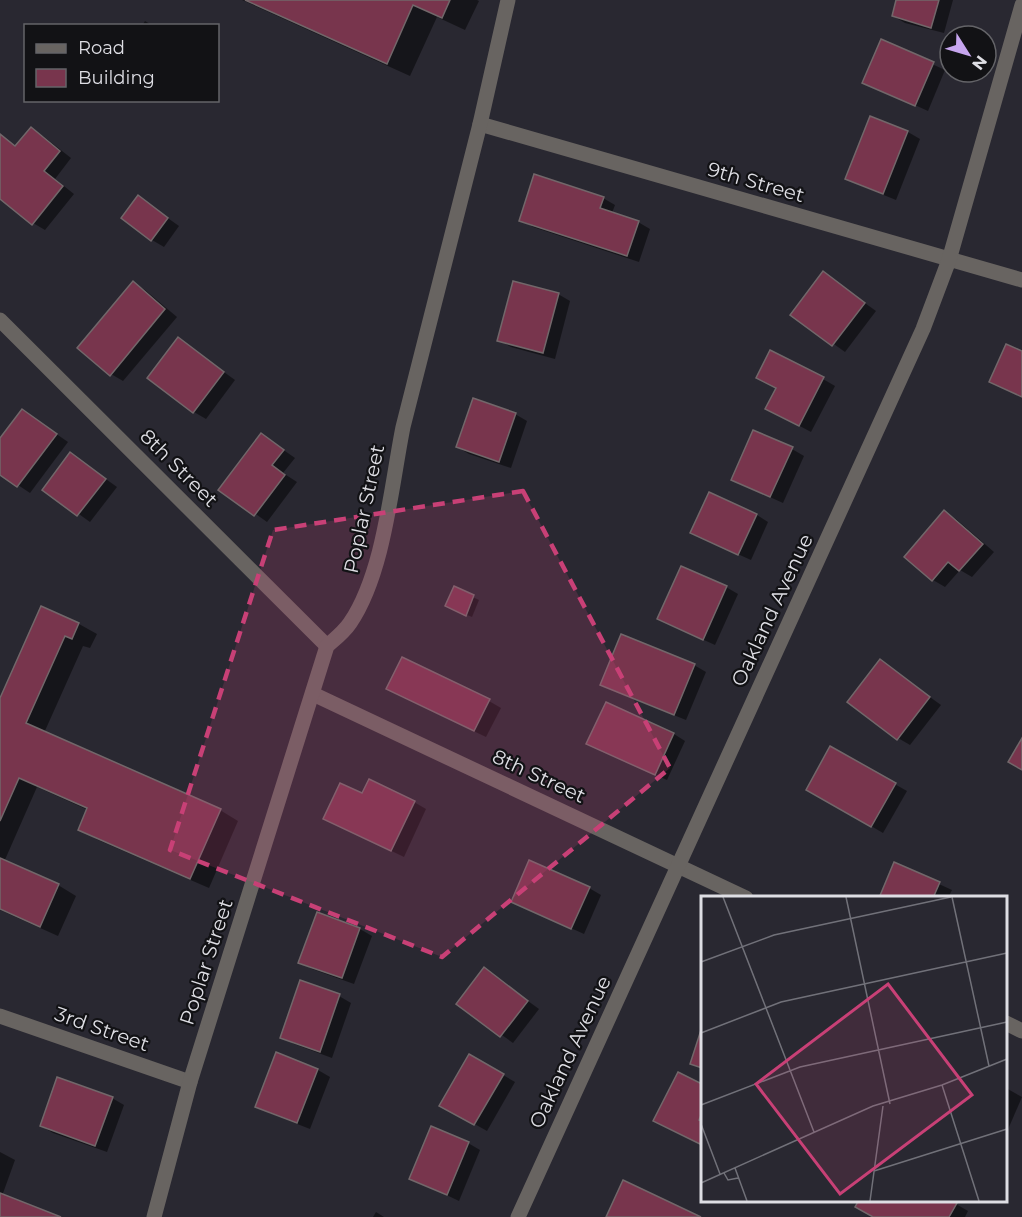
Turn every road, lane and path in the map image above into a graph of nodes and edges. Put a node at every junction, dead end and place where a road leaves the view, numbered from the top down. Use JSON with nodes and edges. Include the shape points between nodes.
{"nodes":[{"id":1,"x":508,"y":0,"type":"edge"},
{"id":2,"x":1022,"y":5,"type":"edge"},
{"id":3,"x":480,"y":124,"type":"junction"},
{"id":4,"x":949,"y":260,"type":"junction"},
{"id":5,"x":1022,"y":280,"type":"edge"},
{"id":6,"x":0,"y":320,"type":"edge"},
{"id":7,"x":327,"y":646,"type":"junction"},
{"id":8,"x":313,"y":694,"type":"junction"},
{"id":9,"x":679,"y":865,"type":"junction"},
{"id":10,"x":744,"y":896,"type":"edge"},
{"id":11,"x":0,"y":1016,"type":"edge"},
{"id":12,"x":1007,"y":1024,"type":"edge"},
{"id":13,"x":1022,"y":1031,"type":"edge"},
{"id":14,"x":190,"y":1082,"type":"junction"},
{"id":15,"x":154,"y":1217,"type":"edge"},
{"id":16,"x":518,"y":1217,"type":"edge"}],
"edges":[{"from":1,"to":3,"type":"street","name":"Poplar Street"},
{"from":2,"to":4,"type":"street","name":"Oakland Avenue"},
{"from":3,"to":4,"type":"street","name":"9th Street"},
{"from":3,"to":7,"type":"street","name":"Poplar Street","via":[[403,428],[390,504],[369,587],[349,624]]},
{"from":4,"to":5,"type":"street","name":"9th Street"},
{"from":4,"to":9,"type":"street","name":"Oakland Avenue","via":[[923,329]]},
{"from":6,"to":7,"type":"street","name":"8th Street"},
{"from":7,"to":8,"type":"street","name":"Poplar Street"},
{"from":8,"to":9,"type":"street","name":"8th Street"},
{"from":8,"to":14,"type":"street","name":"Poplar Street"},
{"from":9,"to":10,"type":"street","name":"8th Street"},
{"from":9,"to":16,"type":"street","name":"Oakland Avenue"},
{"from":11,"to":14,"type":"street","name":"3rd Street"},
{"from":12,"to":13,"type":"street"},
{"from":14,"to":15,"type":"street","name":"Poplar Street"}]}
